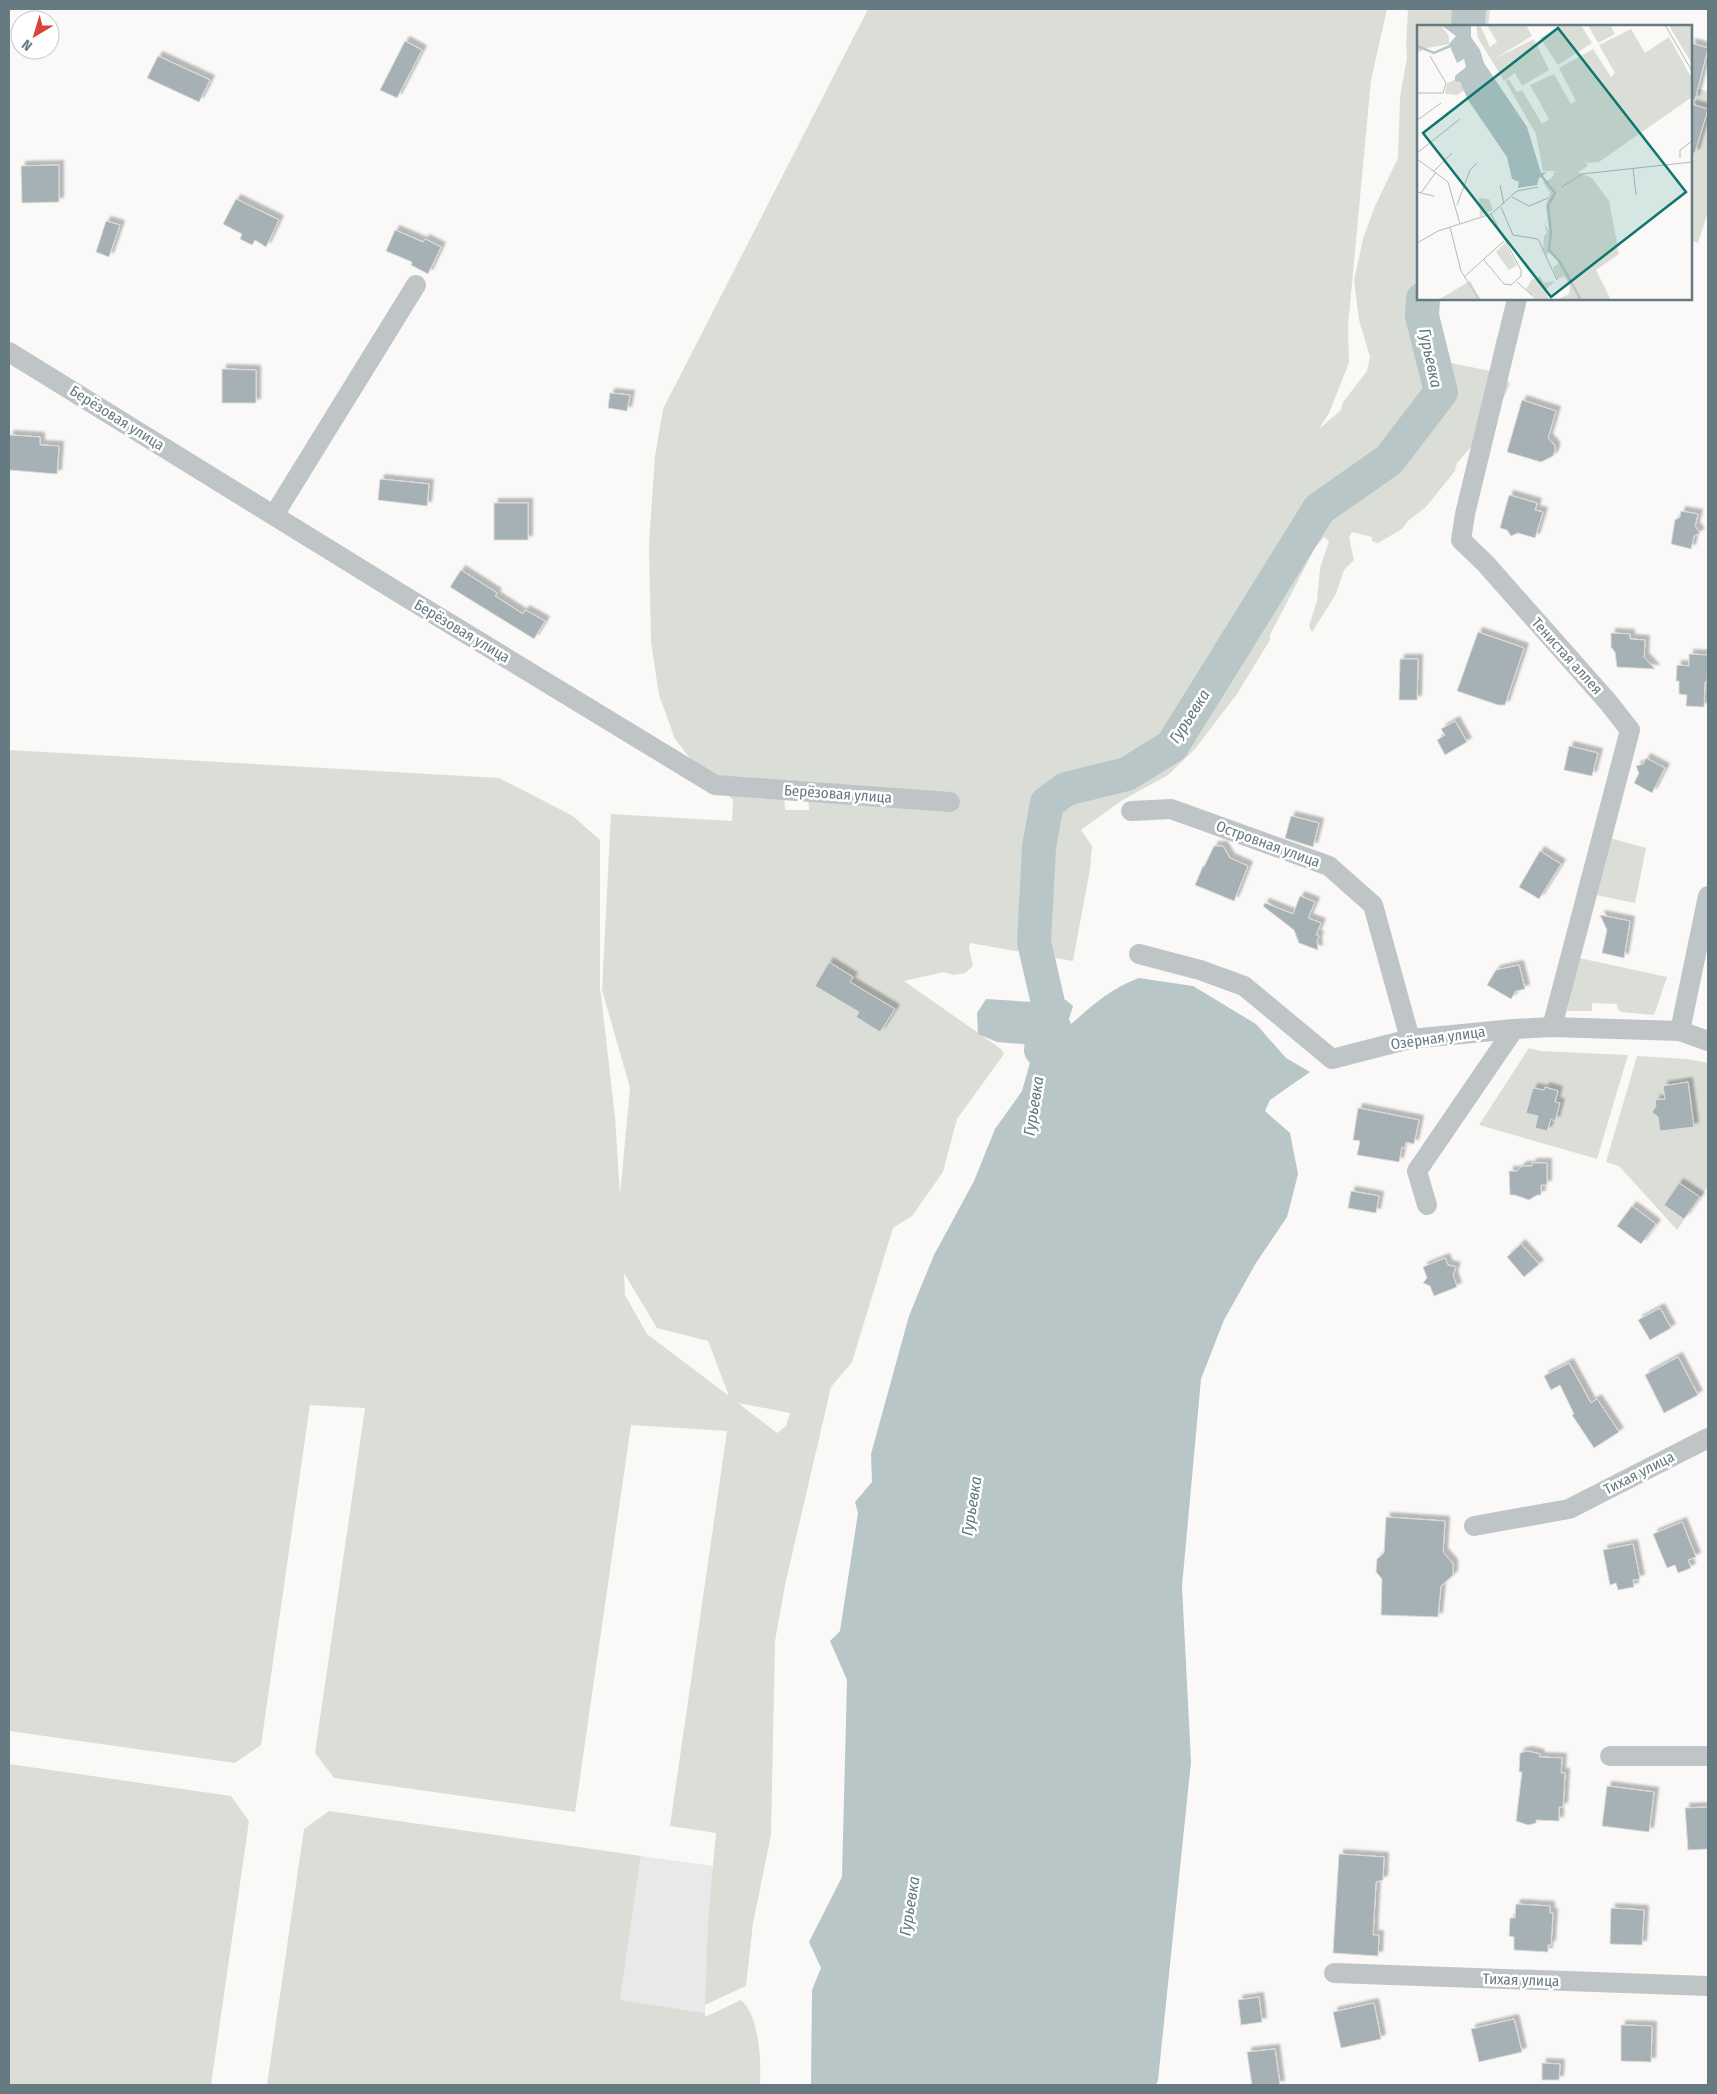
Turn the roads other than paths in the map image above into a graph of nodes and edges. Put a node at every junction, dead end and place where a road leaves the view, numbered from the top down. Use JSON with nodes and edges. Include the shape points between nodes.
{"nodes":[{"id":1,"x":416,"y":285,"type":"dead end"},
{"id":2,"x":1517,"y":300,"type":"edge"},
{"id":3,"x":9,"y":352,"type":"edge"},
{"id":4,"x":274,"y":515,"type":"junction"},
{"id":5,"x":950,"y":802,"type":"dead end"},
{"id":6,"x":1131,"y":811,"type":"dead end"},
{"id":7,"x":1708,"y":896,"type":"edge"},
{"id":8,"x":1139,"y":954,"type":"dead end"},
{"id":9,"x":1552,"y":1027,"type":"junction"},
{"id":10,"x":1514,"y":1029,"type":"junction"},
{"id":11,"x":1680,"y":1031,"type":"junction"},
{"id":12,"x":1410,"y":1039,"type":"junction"},
{"id":13,"x":1708,"y":1041,"type":"edge"},
{"id":14,"x":1427,"y":1205,"type":"dead end"},
{"id":15,"x":1708,"y":1438,"type":"edge"},
{"id":16,"x":1474,"y":1526,"type":"dead end"},
{"id":17,"x":1610,"y":1756,"type":"dead end"},
{"id":18,"x":1708,"y":1756,"type":"edge"},
{"id":19,"x":1334,"y":1973,"type":"dead end"},
{"id":20,"x":1708,"y":1986,"type":"edge"}],
"edges":[{"from":1,"to":4,"type":"street"},
{"from":2,"to":9,"type":"street","name":"Тенистая аллея","via":[[1461,540],[1630,730]]},
{"from":3,"to":4,"type":"street","name":"Берёзовая улица"},
{"from":4,"to":5,"type":"street","name":"Берёзовая улица","via":[[715,785]]},
{"from":6,"to":12,"type":"street","name":"Островная улица","via":[[1171,809],[1329,866],[1372,904]]},
{"from":7,"to":11,"type":"street"},
{"from":8,"to":12,"type":"street","name":"Озёрная улица","via":[[1244,986],[1332,1059]]},
{"from":9,"to":10,"type":"street","name":"Озёрная улица"},
{"from":9,"to":11,"type":"street","name":"Озёрная улица"},
{"from":10,"to":12,"type":"street","name":"Озёрная улица"},
{"from":10,"to":14,"type":"street","via":[[1417,1172]]},
{"from":11,"to":13,"type":"street","name":"Озёрная улица"},
{"from":15,"to":16,"type":"street","name":"Тихая улица","via":[[1569,1509]]},
{"from":17,"to":18,"type":"street"},
{"from":19,"to":20,"type":"street","name":"Тихая улица"}]}
